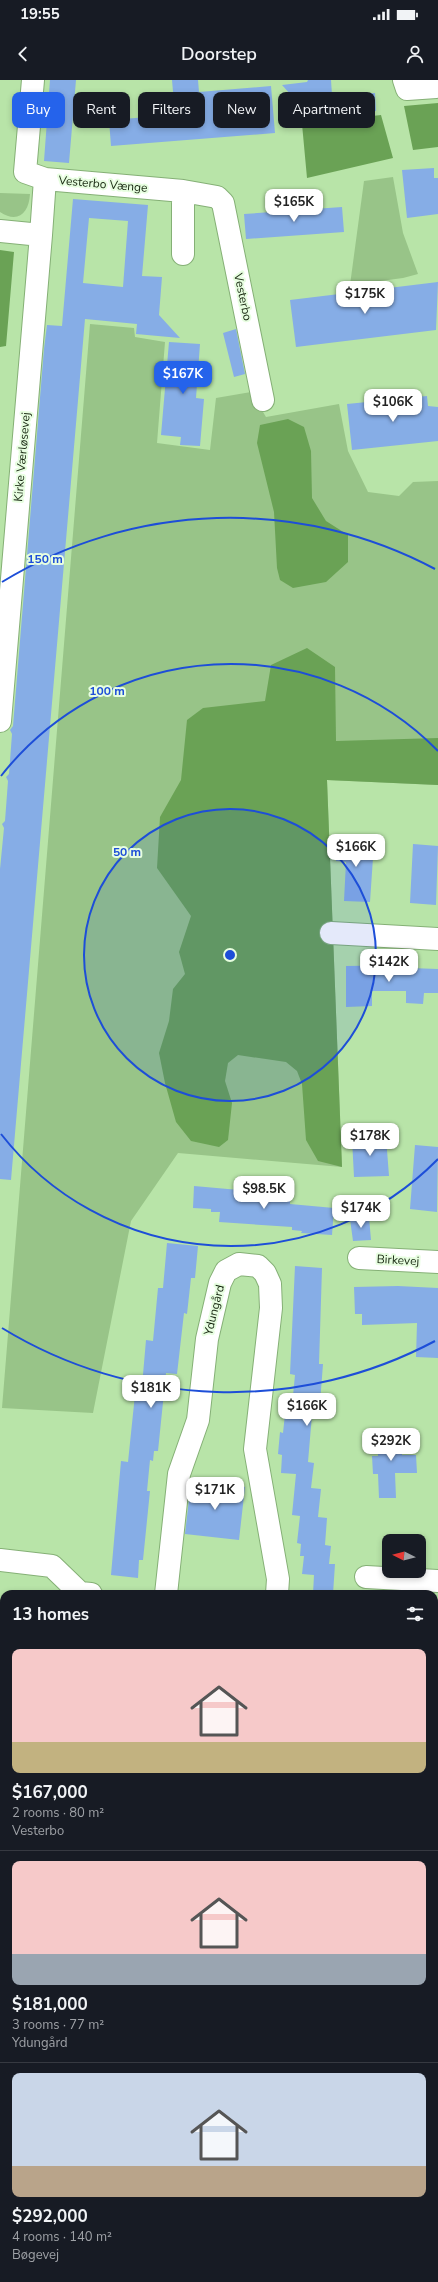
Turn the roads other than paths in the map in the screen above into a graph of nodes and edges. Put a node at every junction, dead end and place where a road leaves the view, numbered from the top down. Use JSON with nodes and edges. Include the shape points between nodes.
{"nodes":[{"id":1,"x":33,"y":80,"type":"edge"},
{"id":2,"x":404,"y":80,"type":"edge"},
{"id":3,"x":436,"y":87,"type":"dead end"},
{"id":4,"x":45,"y":180,"type":"junction"},
{"id":5,"x":184,"y":192,"type":"junction"},
{"id":6,"x":217,"y":197,"type":"joint"},
{"id":7,"x":0,"y":231,"type":"edge"},
{"id":8,"x":41,"y":235,"type":"junction"},
{"id":9,"x":183,"y":254,"type":"dead end"},
{"id":10,"x":263,"y":400,"type":"dead end"},
{"id":11,"x":0,"y":721,"type":"edge"},
{"id":12,"x":331,"y":933,"type":"dead end"},
{"id":13,"x":438,"y":939,"type":"edge"},
{"id":14,"x":359,"y":1258,"type":"dead end"},
{"id":15,"x":438,"y":1262,"type":"edge"},
{"id":16,"x":0,"y":1560,"type":"edge"},
{"id":17,"x":366,"y":1577,"type":"dead end"},
{"id":18,"x":438,"y":1581,"type":"edge"},
{"id":19,"x":77,"y":1590,"type":"edge"},
{"id":20,"x":166,"y":1590,"type":"edge"},
{"id":21,"x":277,"y":1590,"type":"edge"}],
"edges":[{"from":1,"to":4,"type":"street","via":[[25,172]]},
{"from":2,"to":3,"type":"street","via":[[407,89]]},
{"from":4,"to":5,"type":"street","name":"Vesterbo Vænge"},
{"from":4,"to":8,"type":"street","name":"Vesterbo Vænge"},
{"from":5,"to":6,"type":"street","name":"Vesterbo Vænge"},
{"from":5,"to":9,"type":"street"},
{"from":6,"to":10,"type":"street","name":"Vesterbo","via":[[223,203]]},
{"from":7,"to":8,"type":"street"},
{"from":8,"to":11,"type":"street","name":"Kirke Værløsevej"},
{"from":12,"to":13,"type":"street"},
{"from":14,"to":15,"type":"street","name":"Birkevej"},
{"from":16,"to":19,"type":"street","via":[[52,1566]]},
{"from":17,"to":18,"type":"street"},
{"from":20,"to":21,"type":"street","name":"Ydungård","via":[[179,1474],[198,1420],[207,1339],[220,1283],[226,1271],[239,1264],[258,1266],[270,1284],[271,1308],[255,1449],[278,1579]]}]}
